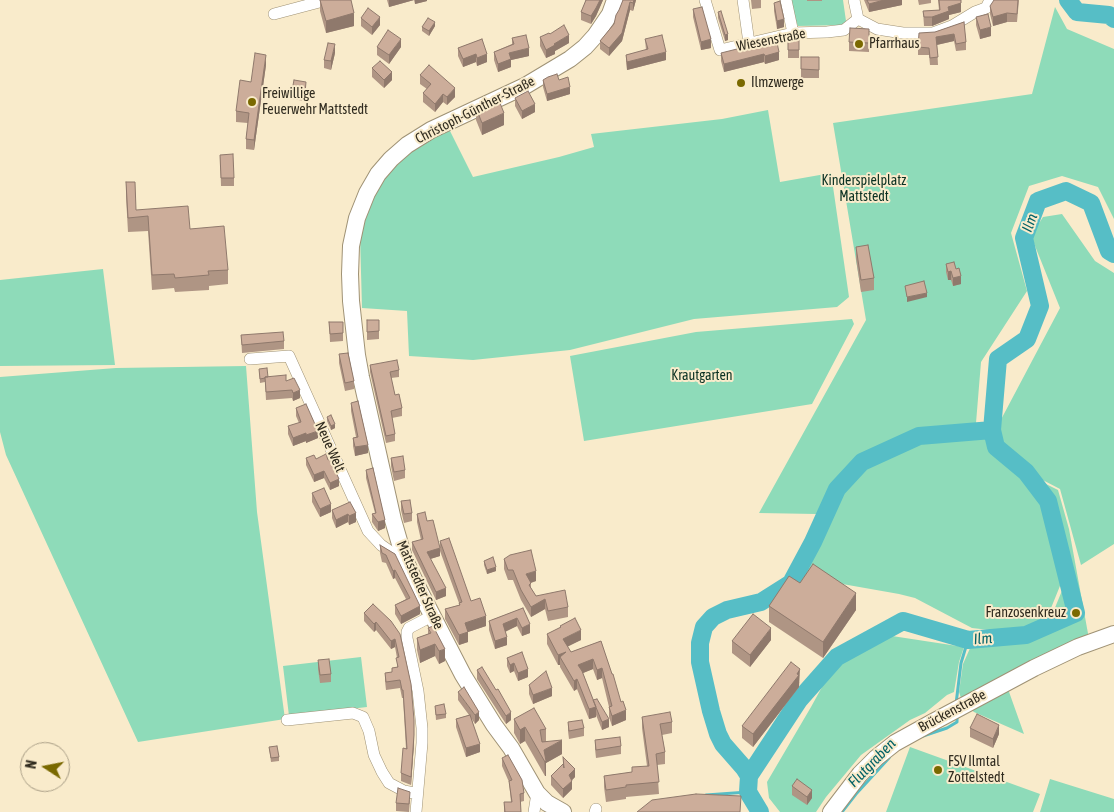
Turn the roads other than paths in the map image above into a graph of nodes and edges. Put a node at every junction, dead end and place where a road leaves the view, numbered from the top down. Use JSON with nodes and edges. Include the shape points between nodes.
{"nodes":[{"id":1,"x":327,"y":0,"type":"edge"},
{"id":2,"x":615,"y":0,"type":"edge"},
{"id":3,"x":705,"y":0,"type":"edge"},
{"id":4,"x":743,"y":0,"type":"edge"},
{"id":5,"x":786,"y":0,"type":"edge"},
{"id":6,"x":854,"y":0,"type":"edge"},
{"id":7,"x":990,"y":0,"type":"edge"},
{"id":8,"x":274,"y":14,"type":"dead end"},
{"id":9,"x":858,"y":20,"type":"junction"},
{"id":10,"x":793,"y":33,"type":"junction"},
{"id":11,"x":749,"y":43,"type":"junction"},
{"id":12,"x":357,"y":355,"type":"joint"},
{"id":13,"x":250,"y":359,"type":"dead end"},
{"id":14,"x":404,"y":558,"type":"junction"},
{"id":15,"x":432,"y":616,"type":"junction"},
{"id":16,"x":1114,"y":634,"type":"edge"},
{"id":17,"x":287,"y":720,"type":"dead end"},
{"id":18,"x":537,"y":793,"type":"junction"},
{"id":19,"x":418,"y":794,"type":"junction"},
{"id":20,"x":416,"y":812,"type":"edge"},
{"id":21,"x":534,"y":812,"type":"edge"},
{"id":22,"x":563,"y":812,"type":"edge"},
{"id":23,"x":831,"y":812,"type":"edge"}],
"edges":[{"from":1,"to":8,"type":"street"},
{"from":2,"to":12,"type":"street","name":"Christoph-Günther-Straße","via":[[599,31],[570,60],[525,86],[431,130],[390,159],[378,174],[357,218],[351,246],[351,300]]},
{"from":3,"to":11,"type":"street","name":"Wiesenstraße","via":[[720,50]]},
{"from":4,"to":11,"type":"street"},
{"from":5,"to":10,"type":"street"},
{"from":6,"to":9,"type":"street"},
{"from":7,"to":9,"type":"street","via":[[986,8],[933,33],[877,29]]},
{"from":9,"to":10,"type":"street","name":"Wiesenstraße","via":[[844,30]]},
{"from":10,"to":11,"type":"street","name":"Wiesenstraße"},
{"from":12,"to":14,"type":"street","name":"Mattstedter Straße"},
{"from":13,"to":14,"type":"street","name":"Neue Welt","via":[[289,356],[368,531],[381,545]]},
{"from":14,"to":15,"type":"street","name":"Mattstedter Straße"},
{"from":15,"to":18,"type":"street","name":"Mattstedter Straße","via":[[463,675]]},
{"from":15,"to":19,"type":"street","via":[[407,632],[422,728]]},
{"from":16,"to":23,"type":"street","name":"Brückenstraße","via":[[1007,682],[895,743],[860,774]]},
{"from":17,"to":19,"type":"street","via":[[354,713],[363,717],[374,755],[389,783]]},
{"from":18,"to":21,"type":"street"},
{"from":18,"to":22,"type":"street"},
{"from":19,"to":20,"type":"street"}]}
